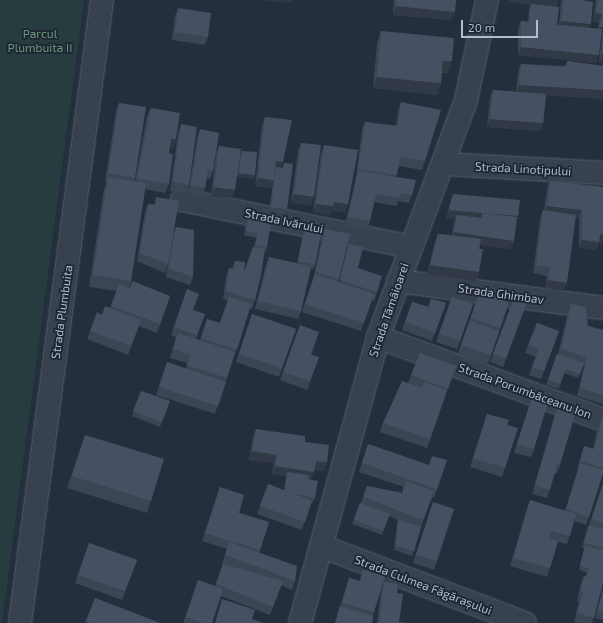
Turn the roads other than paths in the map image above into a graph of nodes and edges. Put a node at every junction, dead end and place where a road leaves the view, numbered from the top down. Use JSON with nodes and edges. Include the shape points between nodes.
{"nodes":[{"id":1,"x":102,"y":0,"type":"edge"},
{"id":2,"x":487,"y":0,"type":"edge"},
{"id":3,"x":443,"y":164,"type":"junction"},
{"id":4,"x":603,"y":173,"type":"edge"},
{"id":5,"x":182,"y":200,"type":"dead end"},
{"id":6,"x":410,"y":247,"type":"junction"},
{"id":7,"x":398,"y":281,"type":"junction"},
{"id":8,"x":603,"y":308,"type":"edge"},
{"id":9,"x":378,"y":338,"type":"junction"},
{"id":10,"x":603,"y":420,"type":"edge"},
{"id":11,"x":321,"y":546,"type":"junction"},
{"id":12,"x":20,"y":623,"type":"edge"},
{"id":13,"x":300,"y":623,"type":"edge"},
{"id":14,"x":524,"y":623,"type":"edge"}],
"edges":[{"from":1,"to":12,"type":"street","name":"Strada Plumbuita"},
{"from":2,"to":3,"type":"street","name":"Strada Tămâioarei","via":[[473,75]]},
{"from":3,"to":4,"type":"street","name":"Strada Linotipului"},
{"from":3,"to":6,"type":"street","name":"Strada Tămâioarei"},
{"from":5,"to":6,"type":"street","name":"Strada Ivărului"},
{"from":6,"to":7,"type":"street","name":"Strada Tămâioarei"},
{"from":7,"to":8,"type":"street","name":"Strada Ghimbav"},
{"from":7,"to":9,"type":"street","name":"Strada Tămâioarei"},
{"from":9,"to":10,"type":"street","name":"Strada Porumbăceanu Ion"},
{"from":9,"to":11,"type":"street","name":"Strada Tămâioarei"},
{"from":11,"to":13,"type":"street","name":"Strada Tămâioarei"},
{"from":11,"to":14,"type":"street","name":"Strada Culmea Făgărașului"}]}
